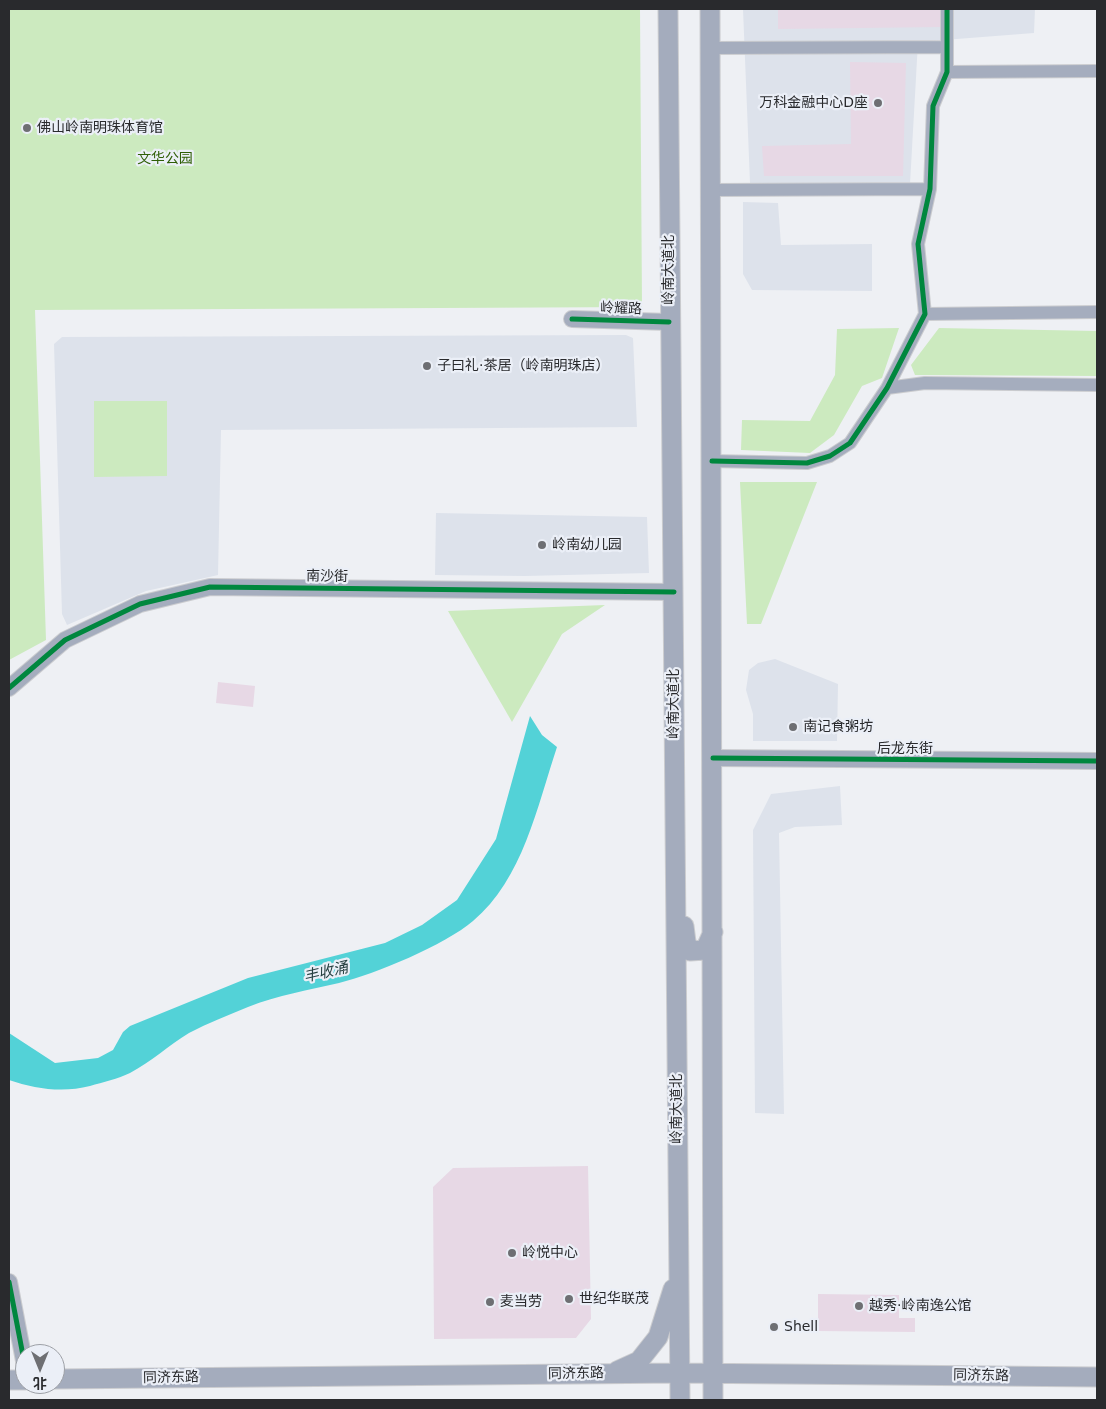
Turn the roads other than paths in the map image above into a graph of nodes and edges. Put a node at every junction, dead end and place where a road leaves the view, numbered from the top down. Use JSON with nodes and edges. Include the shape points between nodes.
{"nodes":[{"id":1,"x":668,"y":9,"type":"edge"},
{"id":2,"x":710,"y":9,"type":"edge"},
{"id":3,"x":947,"y":9,"type":"edge"},
{"id":4,"x":947,"y":47,"type":"junction"},
{"id":5,"x":710,"y":48,"type":"junction"},
{"id":6,"x":1097,"y":71,"type":"edge"},
{"id":7,"x":947,"y":72,"type":"junction"},
{"id":8,"x":930,"y":188,"type":"junction"},
{"id":9,"x":711,"y":190,"type":"junction"},
{"id":10,"x":1097,"y":312,"type":"edge"},
{"id":11,"x":925,"y":314,"type":"junction"},
{"id":12,"x":572,"y":319,"type":"dead end"},
{"id":13,"x":669,"y":322,"type":"junction"},
{"id":14,"x":1097,"y":385,"type":"edge"},
{"id":15,"x":887,"y":388,"type":"junction"},
{"id":16,"x":712,"y":461,"type":"junction"},
{"id":17,"x":674,"y":592,"type":"junction"},
{"id":18,"x":9,"y":690,"type":"edge"},
{"id":19,"x":713,"y":758,"type":"junction"},
{"id":20,"x":1097,"y":761,"type":"edge"},
{"id":21,"x":676,"y":864,"type":"junction"},
{"id":22,"x":713,"y":931,"type":"junction"},
{"id":23,"x":678,"y":1272,"type":"junction"},
{"id":24,"x":9,"y":1282,"type":"edge"},
{"id":25,"x":21,"y":1344,"type":"edge"},
{"id":26,"x":679,"y":1373,"type":"junction"},
{"id":27,"x":714,"y":1373,"type":"junction"},
{"id":28,"x":611,"y":1374,"type":"junction"},
{"id":29,"x":1097,"y":1377,"type":"edge"},
{"id":30,"x":65,"y":1379,"type":"edge"},
{"id":31,"x":680,"y":1400,"type":"edge"},
{"id":32,"x":713,"y":1400,"type":"edge"}],
"edges":[{"from":1,"to":13,"type":"main road","name":"岭南大道北"},
{"from":2,"to":5,"type":"main road"},
{"from":3,"to":4,"type":"street"},
{"from":4,"to":5,"type":"street"},
{"from":4,"to":7,"type":"street"},
{"from":5,"to":9,"type":"main road"},
{"from":6,"to":7,"type":"street"},
{"from":7,"to":8,"type":"street","via":[[933,106]]},
{"from":8,"to":9,"type":"street"},
{"from":8,"to":11,"type":"street","via":[[918,244]]},
{"from":9,"to":16,"type":"main road"},
{"from":10,"to":11,"type":"street"},
{"from":11,"to":15,"type":"street"},
{"from":12,"to":13,"type":"street","name":"岭耀路"},
{"from":13,"to":17,"type":"main road","name":"岭南大道北"},
{"from":14,"to":15,"type":"street","via":[[925,383]]},
{"from":15,"to":16,"type":"street","via":[[850,443],[830,456],[807,463]]},
{"from":16,"to":19,"type":"main road"},
{"from":17,"to":18,"type":"street","name":"南沙街","via":[[210,587],[140,604],[66,640]]},
{"from":17,"to":21,"type":"main road","name":"岭南大道北"},
{"from":19,"to":20,"type":"street","name":"后龙东街"},
{"from":19,"to":22,"type":"main road"},
{"from":21,"to":22,"type":"main road","via":[[685,888],[685,932],[690,951],[705,950]]},
{"from":21,"to":23,"type":"main road","name":"岭南大道北"},
{"from":22,"to":27,"type":"main road"},
{"from":23,"to":26,"type":"main road","name":"岭南大道北"},
{"from":23,"to":28,"type":"main road","via":[[658,1337],[639,1361]]},
{"from":24,"to":25,"type":"street"},
{"from":26,"to":27,"type":"main road","name":"同济东路"},
{"from":26,"to":28,"type":"main road","name":"同济东路"},
{"from":26,"to":31,"type":"main road","name":"岭南大道北"},
{"from":27,"to":29,"type":"main road","name":"同济东路"},
{"from":27,"to":32,"type":"main road"},
{"from":28,"to":30,"type":"main road","name":"同济东路"}]}
